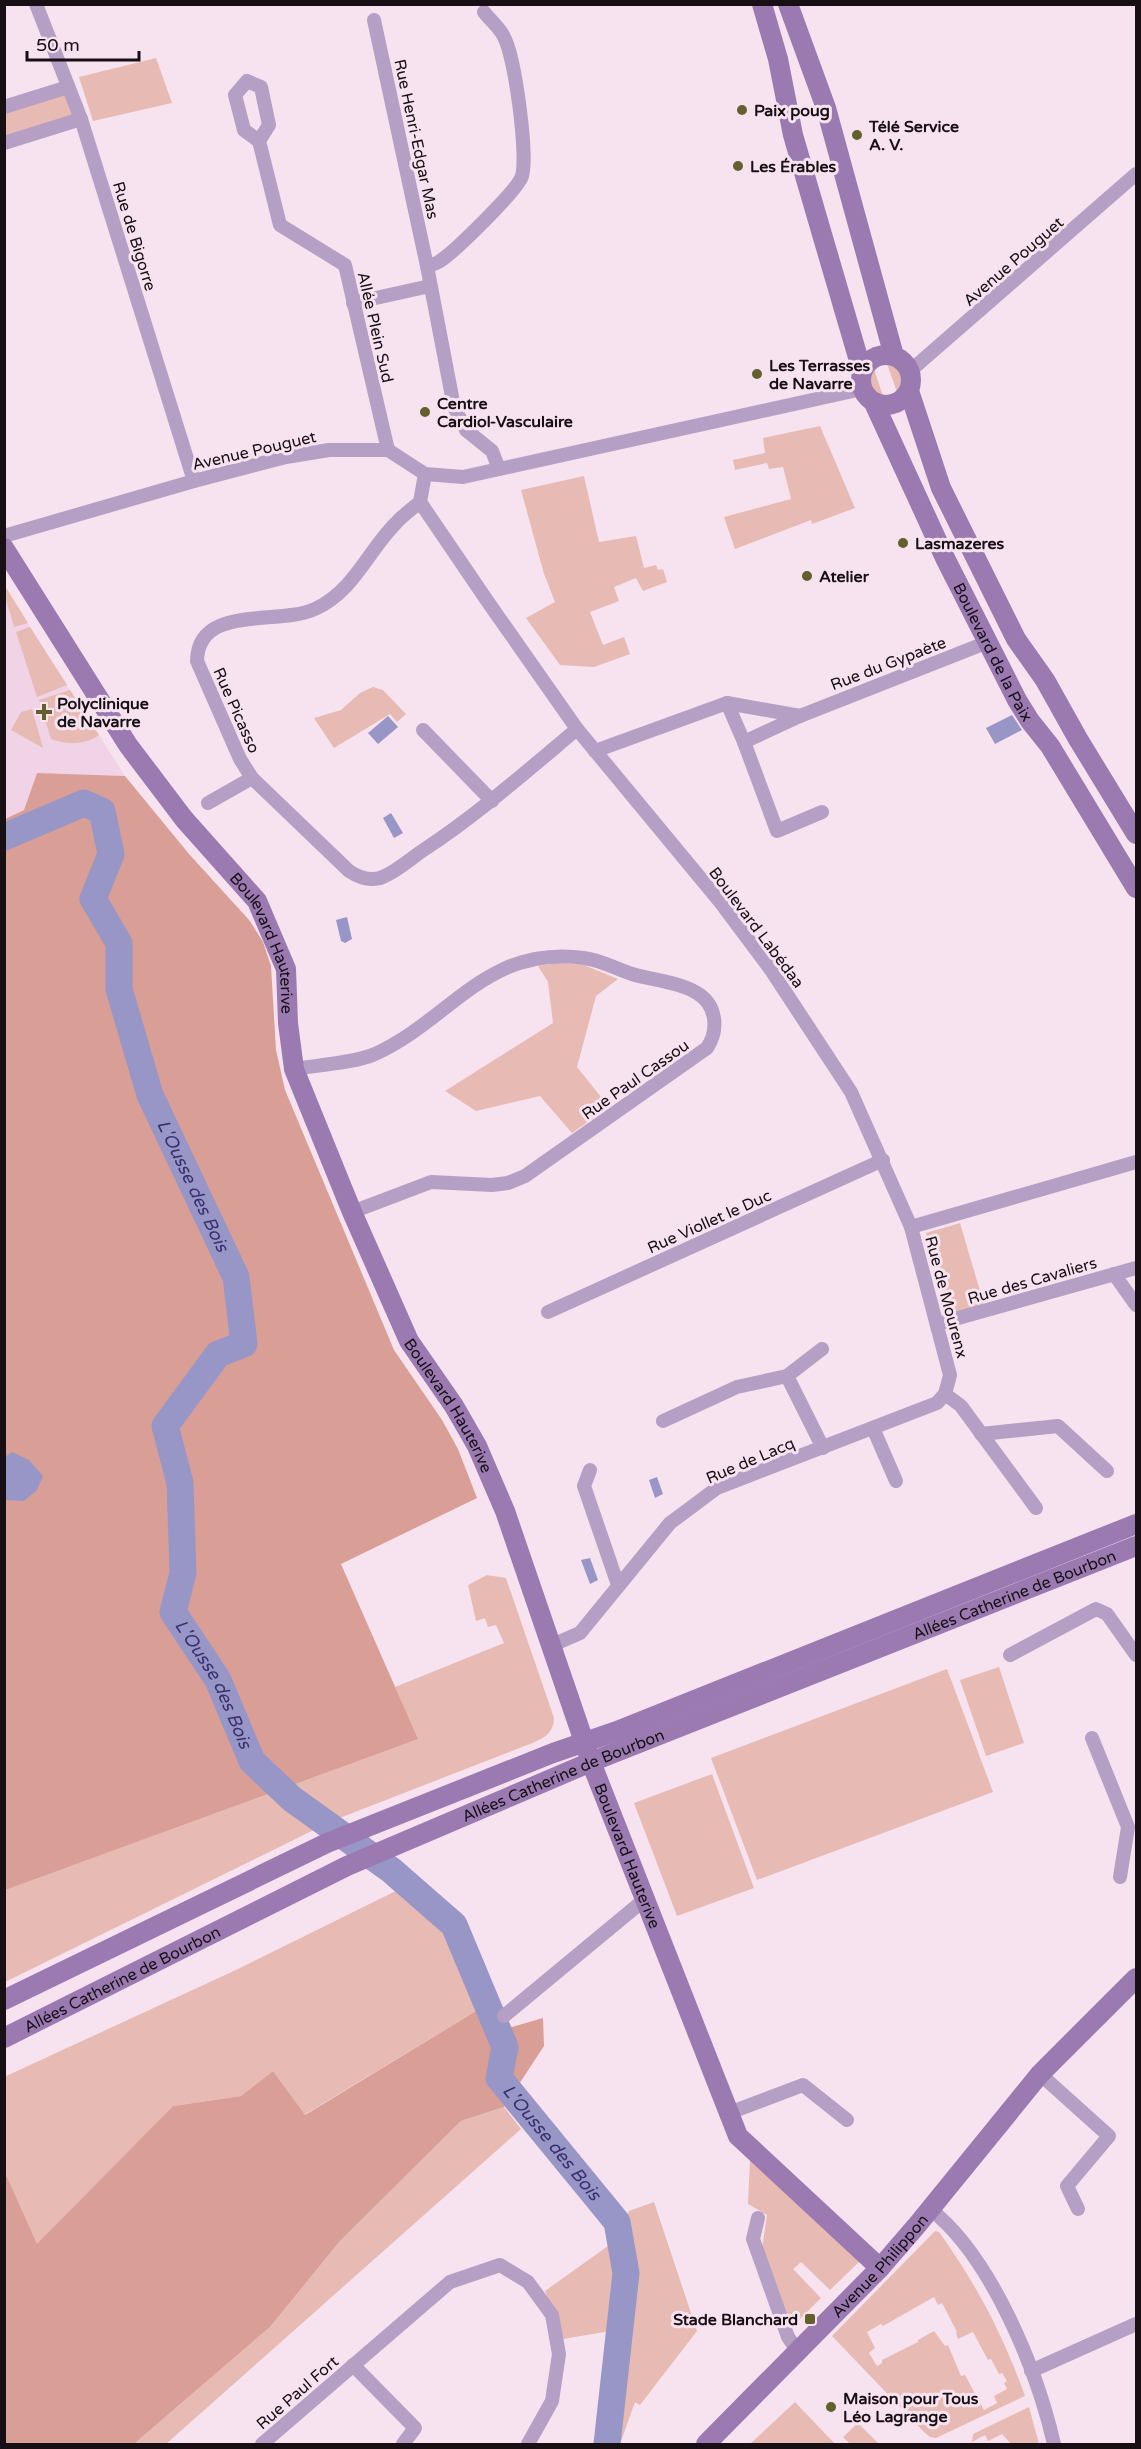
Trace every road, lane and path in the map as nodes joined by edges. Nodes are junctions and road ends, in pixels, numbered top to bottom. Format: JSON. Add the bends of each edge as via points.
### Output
{"nodes":[{"id":1,"x":36,"y":4,"type":"edge"},
{"id":2,"x":762,"y":4,"type":"edge"},
{"id":3,"x":788,"y":4,"type":"edge"},
{"id":4,"x":484,"y":12,"type":"dead end"},
{"id":5,"x":374,"y":20,"type":"dead end"},
{"id":6,"x":68,"y":87,"type":"junction"},
{"id":7,"x":4,"y":107,"type":"edge"},
{"id":8,"x":81,"y":119,"type":"junction"},
{"id":9,"x":258,"y":141,"type":"dead end"},
{"id":10,"x":4,"y":143,"type":"edge"},
{"id":11,"x":1137,"y":174,"type":"edge"},
{"id":12,"x":427,"y":266,"type":"junction"},
{"id":13,"x":430,"y":286,"type":"junction"},
{"id":14,"x":353,"y":303,"type":"junction"},
{"id":15,"x":894,"y":356,"type":"junction"},
{"id":16,"x":909,"y":381,"type":"junction"},
{"id":17,"x":866,"y":387,"type":"junction"},
{"id":18,"x":388,"y":450,"type":"junction"},
{"id":19,"x":499,"y":469,"type":"junction"},
{"id":20,"x":425,"y":474,"type":"junction"},
{"id":21,"x":194,"y":481,"type":"junction"},
{"id":22,"x":420,"y":502,"type":"junction"},
{"id":23,"x":4,"y":537,"type":"edge"},
{"id":24,"x":4,"y":548,"type":"edge"},
{"id":25,"x":988,"y":642,"type":"junction"},
{"id":26,"x":727,"y":703,"type":"junction"},
{"id":27,"x":800,"y":716,"type":"junction"},
{"id":28,"x":577,"y":729,"type":"junction"},
{"id":29,"x":423,"y":730,"type":"dead end"},
{"id":30,"x":744,"y":742,"type":"junction"},
{"id":31,"x":595,"y":751,"type":"junction"},
{"id":32,"x":252,"y":778,"type":"junction"},
{"id":33,"x":492,"y":801,"type":"junction"},
{"id":34,"x":208,"y":803,"type":"dead end"},
{"id":35,"x":822,"y":812,"type":"dead end"},
{"id":36,"x":1137,"y":834,"type":"edge"},
{"id":37,"x":1137,"y":888,"type":"edge"},
{"id":38,"x":294,"y":1069,"type":"junction"},
{"id":39,"x":883,"y":1160,"type":"junction"},
{"id":40,"x":1137,"y":1162,"type":"edge"},
{"id":41,"x":352,"y":1212,"type":"junction"},
{"id":42,"x":911,"y":1227,"type":"junction"},
{"id":43,"x":1137,"y":1268,"type":"edge"},
{"id":44,"x":1114,"y":1274,"type":"junction"},
{"id":45,"x":1137,"y":1305,"type":"edge"},
{"id":46,"x":548,"y":1312,"type":"dead end"},
{"id":47,"x":937,"y":1324,"type":"junction"},
{"id":48,"x":822,"y":1349,"type":"dead end"},
{"id":49,"x":787,"y":1376,"type":"junction"},
{"id":50,"x":945,"y":1394,"type":"junction"},
{"id":51,"x":663,"y":1421,"type":"dead end"},
{"id":52,"x":873,"y":1428,"type":"junction"},
{"id":53,"x":981,"y":1434,"type":"junction"},
{"id":54,"x":823,"y":1448,"type":"junction"},
{"id":55,"x":590,"y":1470,"type":"dead end"},
{"id":56,"x":1107,"y":1471,"type":"dead end"},
{"id":57,"x":896,"y":1481,"type":"dead end"},
{"id":58,"x":1036,"y":1508,"type":"dead end"},
{"id":59,"x":1137,"y":1524,"type":"edge"},
{"id":60,"x":1137,"y":1546,"type":"edge"},
{"id":61,"x":618,"y":1586,"type":"junction"},
{"id":62,"x":550,"y":1646,"type":"junction"},
{"id":63,"x":1010,"y":1655,"type":"dead end"},
{"id":64,"x":1137,"y":1655,"type":"edge"},
{"id":65,"x":1092,"y":1738,"type":"dead end"},
{"id":66,"x":585,"y":1743,"type":"junction"},
{"id":67,"x":591,"y":1762,"type":"junction"},
{"id":68,"x":1132,"y":1826,"type":"edge"},
{"id":69,"x":1120,"y":1877,"type":"dead end"},
{"id":70,"x":644,"y":1900,"type":"junction"},
{"id":71,"x":1137,"y":1978,"type":"edge"},
{"id":72,"x":4,"y":2000,"type":"edge"},
{"id":73,"x":504,"y":2016,"type":"dead end"},
{"id":74,"x":4,"y":2037,"type":"edge"},
{"id":75,"x":1040,"y":2074,"type":"junction"},
{"id":76,"x":729,"y":2113,"type":"junction"},
{"id":77,"x":847,"y":2120,"type":"dead end"},
{"id":78,"x":930,"y":2209,"type":"junction"},
{"id":79,"x":1078,"y":2209,"type":"dead end"},
{"id":80,"x":758,"y":2218,"type":"dead end"},
{"id":81,"x":880,"y":2268,"type":"junction"},
{"id":82,"x":1137,"y":2324,"type":"edge"},
{"id":83,"x":797,"y":2350,"type":"junction"},
{"id":84,"x":353,"y":2365,"type":"junction"},
{"id":85,"x":1031,"y":2371,"type":"junction"},
{"id":86,"x":262,"y":2445,"type":"edge"},
{"id":87,"x":403,"y":2445,"type":"edge"},
{"id":88,"x":528,"y":2445,"type":"edge"},
{"id":89,"x":706,"y":2445,"type":"edge"},
{"id":90,"x":1054,"y":2445,"type":"edge"}],
"edges":[{"from":1,"to":6,"type":"street","name":"Rue de Bigorre"},
{"from":2,"to":17,"type":"main road","name":"Boulevard de la Paix","via":[[793,135]]},
{"from":3,"to":15,"type":"main road","via":[[826,108]]},
{"from":4,"to":12,"type":"street","via":[[505,37],[523,135],[522,178],[450,254]]},
{"from":5,"to":12,"type":"street","name":"Rue Henri-Edgar Mas"},
{"from":6,"to":7,"type":"street"},
{"from":6,"to":8,"type":"street","name":"Rue de Bigorre"},
{"from":8,"to":10,"type":"street"},
{"from":8,"to":21,"type":"street","name":"Rue de Bigorre"},
{"from":9,"to":14,"type":"street","name":"Allée Plein Sud","via":[[280,225],[345,265]]},
{"from":11,"to":16,"type":"street","name":"Avenue Pouguet"},
{"from":12,"to":13,"type":"street","name":"Rue Henri-Edgar Mas"},
{"from":13,"to":14,"type":"street"},
{"from":13,"to":19,"type":"street","name":"Rue Henri-Edgar Mas","via":[[453,407],[466,430],[492,451]]},
{"from":14,"to":18,"type":"street","name":"Allée Plein Sud"},
{"from":15,"to":16,"type":"main road","via":[[903,362]]},
{"from":15,"to":17,"type":"main road","via":[[877,356],[868,362]]},
{"from":16,"to":17,"type":"main road","via":[[903,398],[894,404],[881,405]]},
{"from":16,"to":36,"type":"main road","name":"Boulevard de la Paix","via":[[941,488],[1016,639],[1045,680]]},
{"from":17,"to":19,"type":"street"},
{"from":17,"to":25,"type":"main road","name":"Boulevard de la Paix"},
{"from":18,"to":20,"type":"street"},
{"from":18,"to":21,"type":"street","name":"Avenue Pouguet","via":[[329,450]]},
{"from":19,"to":20,"type":"street","via":[[463,477]]},
{"from":20,"to":22,"type":"street"},
{"from":21,"to":23,"type":"street","name":"Avenue Pouguet"},
{"from":22,"to":28,"type":"street","name":"Boulevard Labédaa"},
{"from":22,"to":32,"type":"street","name":"Rue Picasso","via":[[395,523],[347,587],[325,603],[299,614],[222,624],[213,627],[201,640],[197,661]]},
{"from":24,"to":38,"type":"main road","name":"Boulevard Hauterive","via":[[128,745],[184,819],[257,901],[286,969]]},
{"from":25,"to":27,"type":"street","name":"Rue du Gypaète"},
{"from":25,"to":37,"type":"main road","name":"Boulevard de la Paix","via":[[1020,705],[1050,746]]},
{"from":26,"to":27,"type":"street"},
{"from":26,"to":30,"type":"street"},
{"from":26,"to":31,"type":"street"},
{"from":27,"to":30,"type":"street","name":"Rue du Gypaète"},
{"from":28,"to":31,"type":"street","name":"Boulevard Labédaa"},
{"from":28,"to":33,"type":"street","name":"Rue Picasso"},
{"from":29,"to":33,"type":"street"},
{"from":30,"to":35,"type":"street","via":[[777,831]]},
{"from":31,"to":39,"type":"street","name":"Boulevard Labédaa","via":[[771,970],[851,1092]]},
{"from":32,"to":33,"type":"street","name":"Rue Picasso","via":[[349,871],[373,879],[450,833]]},
{"from":32,"to":34,"type":"street","name":"Rue Picasso"},
{"from":38,"to":41,"type":"main road","name":"Boulevard Hauterive"},
{"from":38,"to":41,"type":"street","name":"Rue Paul Cassou","via":[[377,1053],[477,983],[536,958],[586,958],[683,987],[704,997],[713,1012],[714,1032],[707,1048],[525,1176],[492,1185],[431,1182]]},
{"from":39,"to":42,"type":"street","name":"Boulevard Labédaa"},
{"from":39,"to":46,"type":"street","name":"Rue Viollet le Duc"},
{"from":40,"to":42,"type":"street"},
{"from":41,"to":62,"type":"main road","name":"Boulevard Hauterive","via":[[409,1341],[477,1446],[505,1511]]},
{"from":42,"to":47,"type":"street","name":"Rue de Mourenx"},
{"from":43,"to":44,"type":"street","name":"Rue des Cavaliers"},
{"from":44,"to":45,"type":"street"},
{"from":44,"to":47,"type":"street","name":"Rue des Cavaliers"},
{"from":47,"to":50,"type":"street","name":"Rue de Mourenx","via":[[950,1375]]},
{"from":48,"to":49,"type":"street"},
{"from":49,"to":51,"type":"street","via":[[736,1388]]},
{"from":49,"to":54,"type":"street","name":"Rue de Lacq"},
{"from":50,"to":52,"type":"street","name":"Rue de Lacq","via":[[937,1403]]},
{"from":50,"to":53,"type":"street","via":[[961,1406]]},
{"from":52,"to":54,"type":"street","name":"Rue de Lacq"},
{"from":52,"to":57,"type":"street"},
{"from":53,"to":56,"type":"street","via":[[1058,1426]]},
{"from":53,"to":58,"type":"street"},
{"from":54,"to":61,"type":"street","name":"Rue de Lacq","via":[[717,1488],[670,1523]]},
{"from":55,"to":61,"type":"street","via":[[584,1486]]},
{"from":59,"to":66,"type":"main road","name":"Allées Catherine de Bourbon"},
{"from":60,"to":67,"type":"main road","name":"Allées Catherine de Bourbon"},
{"from":61,"to":62,"type":"street","name":"Rue de Lacq","via":[[580,1633]]},
{"from":62,"to":66,"type":"main road","name":"Boulevard Hauterive"},
{"from":63,"to":64,"type":"street","via":[[1096,1609],[1107,1614]]},
{"from":65,"to":68,"type":"street"},
{"from":66,"to":67,"type":"main road","name":"Boulevard Hauterive"},
{"from":66,"to":72,"type":"main road","name":"Allées Catherine de Bourbon","via":[[327,1843]]},
{"from":67,"to":70,"type":"main road","name":"Boulevard Hauterive"},
{"from":67,"to":74,"type":"main road","name":"Allées Catherine de Bourbon","via":[[347,1866]]},
{"from":68,"to":69,"type":"street"},
{"from":70,"to":73,"type":"street"},
{"from":70,"to":76,"type":"main road","name":"Boulevard Hauterive"},
{"from":71,"to":75,"type":"main road","name":"Avenue Philippon"},
{"from":75,"to":78,"type":"main road","name":"Avenue Philippon"},
{"from":75,"to":79,"type":"street","via":[[1109,2136],[1067,2186]]},
{"from":76,"to":77,"type":"street","via":[[803,2085]]},
{"from":76,"to":81,"type":"main road","name":"Boulevard Hauterive","via":[[738,2136]]},
{"from":78,"to":81,"type":"main road","name":"Avenue Philippon"},
{"from":78,"to":85,"type":"street","via":[[951,2226],[979,2263]]},
{"from":80,"to":83,"type":"street","via":[[753,2239],[788,2337]]},
{"from":81,"to":83,"type":"main road","name":"Avenue Philippon"},
{"from":82,"to":85,"type":"street"},
{"from":83,"to":89,"type":"main road","name":"Avenue Philippon"},
{"from":84,"to":86,"type":"street","name":"Rue Paul Fort"},
{"from":84,"to":87,"type":"street","via":[[415,2428]]},
{"from":84,"to":88,"type":"street","name":"Rue Paul Fort","via":[[450,2282],[500,2265],[528,2283],[552,2314],[559,2354],[552,2401]]},
{"from":85,"to":90,"type":"street"}]}
